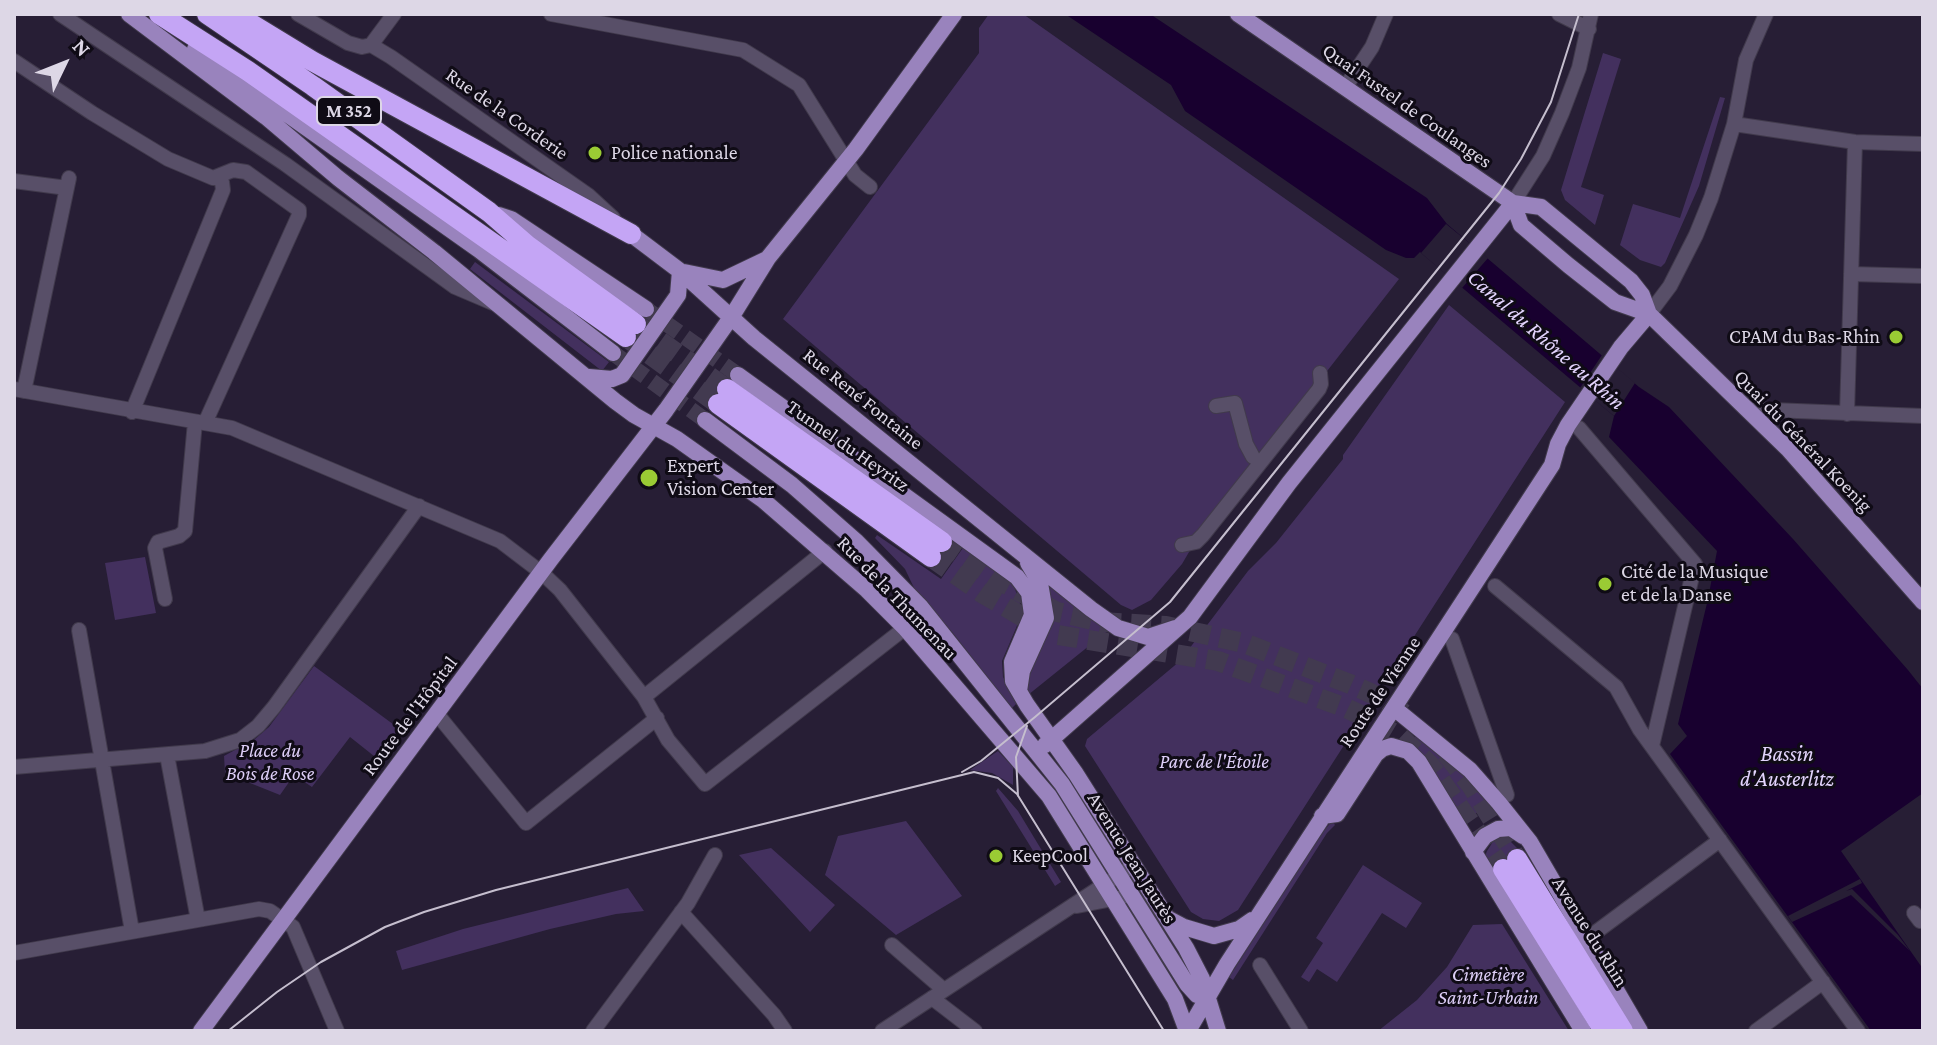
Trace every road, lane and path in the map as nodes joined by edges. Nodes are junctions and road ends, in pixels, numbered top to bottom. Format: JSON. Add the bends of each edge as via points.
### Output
{"nodes":[{"id":1,"x":60,"y":14,"type":"edge"},
{"id":2,"x":129,"y":14,"type":"edge"},
{"id":3,"x":135,"y":14,"type":"edge"},
{"id":4,"x":159,"y":14,"type":"edge"},
{"id":5,"x":207,"y":14,"type":"edge"},
{"id":6,"x":235,"y":14,"type":"edge"},
{"id":7,"x":394,"y":14,"type":"edge"},
{"id":8,"x":551,"y":14,"type":"edge"},
{"id":9,"x":954,"y":14,"type":"edge"},
{"id":10,"x":1238,"y":14,"type":"edge"},
{"id":11,"x":1386,"y":14,"type":"edge"},
{"id":12,"x":1559,"y":14,"type":"edge"},
{"id":13,"x":1766,"y":14,"type":"edge"},
{"id":14,"x":302,"y":15,"type":"edge"},
{"id":15,"x":1590,"y":21,"type":"edge"},
{"id":16,"x":371,"y":45,"type":"junction"},
{"id":17,"x":14,"y":61,"type":"edge"},
{"id":18,"x":1346,"y":86,"type":"junction"},
{"id":19,"x":1734,"y":124,"type":"junction"},
{"id":20,"x":1855,"y":142,"type":"junction"},
{"id":21,"x":1923,"y":144,"type":"edge"},
{"id":22,"x":848,"y":159,"type":"junction"},
{"id":23,"x":217,"y":177,"type":"junction"},
{"id":24,"x":14,"y":181,"type":"edge"},
{"id":25,"x":870,"y":187,"type":"dead end"},
{"id":26,"x":1513,"y":203,"type":"junction"},
{"id":27,"x":631,"y":234,"type":"junction"},
{"id":28,"x":768,"y":258,"type":"junction"},
{"id":29,"x":680,"y":271,"type":"junction"},
{"id":30,"x":1851,"y":274,"type":"junction"},
{"id":31,"x":1923,"y":276,"type":"edge"},
{"id":32,"x":496,"y":304,"type":"junction"},
{"id":33,"x":1649,"y":314,"type":"junction"},
{"id":34,"x":732,"y":316,"type":"junction"},
{"id":35,"x":630,"y":331,"type":"junction"},
{"id":36,"x":1320,"y":373,"type":"dead end"},
{"id":37,"x":589,"y":377,"type":"junction"},
{"id":38,"x":19,"y":390,"type":"edge"},
{"id":39,"x":722,"y":397,"type":"junction"},
{"id":40,"x":1747,"y":409,"type":"junction"},
{"id":41,"x":1217,"y":410,"type":"dead end"},
{"id":42,"x":132,"y":412,"type":"junction"},
{"id":43,"x":1847,"y":414,"type":"junction"},
{"id":44,"x":1923,"y":416,"type":"edge"},
{"id":45,"x":200,"y":422,"type":"junction"},
{"id":46,"x":653,"y":426,"type":"junction"},
{"id":47,"x":1579,"y":428,"type":"dead end"},
{"id":48,"x":1253,"y":457,"type":"dead end"},
{"id":49,"x":419,"y":506,"type":"junction"},
{"id":50,"x":1189,"y":544,"type":"dead end"},
{"id":51,"x":936,"y":550,"type":"tunnel mouth"},
{"id":52,"x":825,"y":551,"type":"junction"},
{"id":53,"x":1023,"y":557,"type":"junction"},
{"id":54,"x":542,"y":573,"type":"junction"},
{"id":55,"x":1495,"y":586,"type":"dead end"},
{"id":56,"x":165,"y":599,"type":"dead end"},
{"id":57,"x":1923,"y":602,"type":"edge"},
{"id":58,"x":1186,"y":621,"type":"junction"},
{"id":59,"x":905,"y":628,"type":"junction"},
{"id":60,"x":79,"y":630,"type":"dead end"},
{"id":61,"x":1452,"y":639,"type":"dead end"},
{"id":62,"x":1019,"y":692,"type":"junction"},
{"id":63,"x":644,"y":697,"type":"junction"},
{"id":64,"x":1394,"y":708,"type":"junction"},
{"id":65,"x":437,"y":714,"type":"junction"},
{"id":66,"x":657,"y":718,"type":"junction"},
{"id":67,"x":1051,"y":739,"type":"junction"},
{"id":68,"x":1652,"y":746,"type":"junction"},
{"id":69,"x":1037,"y":752,"type":"junction"},
{"id":70,"x":167,"y":755,"type":"junction"},
{"id":71,"x":101,"y":760,"type":"junction"},
{"id":72,"x":14,"y":767,"type":"edge"},
{"id":73,"x":1031,"y":772,"type":"junction"},
{"id":74,"x":1507,"y":795,"type":"dead end"},
{"id":75,"x":1049,"y":796,"type":"joint"},
{"id":76,"x":1322,"y":816,"type":"junction"},
{"id":77,"x":1720,"y":840,"type":"junction"},
{"id":78,"x":1473,"y":852,"type":"junction"},
{"id":79,"x":715,"y":855,"type":"dead end"},
{"id":80,"x":1517,"y":857,"type":"junction"},
{"id":81,"x":1126,"y":870,"type":"junction"},
{"id":82,"x":1109,"y":892,"type":"junction"},
{"id":83,"x":1132,"y":895,"type":"junction"},
{"id":84,"x":681,"y":912,"type":"junction"},
{"id":85,"x":1259,"y":914,"type":"junction"},
{"id":86,"x":1165,"y":916,"type":"junction"},
{"id":87,"x":198,"y":920,"type":"junction"},
{"id":88,"x":284,"y":920,"type":"junction"},
{"id":89,"x":132,"y":931,"type":"junction"},
{"id":90,"x":1588,"y":938,"type":"junction"},
{"id":91,"x":892,"y":945,"type":"dead end"},
{"id":92,"x":14,"y":953,"type":"edge"},
{"id":93,"x":1260,"y":965,"type":"dead end"},
{"id":94,"x":1823,"y":982,"type":"junction"},
{"id":95,"x":938,"y":994,"type":"junction"},
{"id":96,"x":1208,"y":999,"type":"junction"},
{"id":97,"x":201,"y":1031,"type":"edge"},
{"id":98,"x":337,"y":1031,"type":"edge"},
{"id":99,"x":593,"y":1031,"type":"edge"},
{"id":100,"x":785,"y":1031,"type":"edge"},
{"id":101,"x":882,"y":1031,"type":"edge"},
{"id":102,"x":975,"y":1031,"type":"edge"},
{"id":103,"x":1187,"y":1031,"type":"edge"},
{"id":104,"x":1218,"y":1031,"type":"edge"},
{"id":105,"x":1301,"y":1031,"type":"edge"},
{"id":106,"x":1583,"y":1031,"type":"edge"},
{"id":107,"x":1604,"y":1031,"type":"edge"},
{"id":108,"x":1623,"y":1031,"type":"edge"},
{"id":109,"x":1640,"y":1031,"type":"edge"},
{"id":110,"x":1756,"y":1031,"type":"edge"},
{"id":111,"x":1858,"y":1031,"type":"edge"}],
"edges":[{"from":1,"to":32,"type":"street","via":[[285,164],[455,287]]},
{"from":2,"to":32,"type":"main road","name":"Rue de la Thumenau","via":[[266,117]]},
{"from":3,"to":35,"type":"main road","via":[[205,55],[479,250]]},
{"from":4,"to":35,"type":"highway","number":"M 352"},
{"from":5,"to":35,"type":"highway","number":"M 352","via":[[489,212]]},
{"from":6,"to":27,"type":"highway"},
{"from":7,"to":16,"type":"street"},
{"from":8,"to":22,"type":"street","via":[[743,50],[799,85]]},
{"from":9,"to":22,"type":"main road"},
{"from":10,"to":18,"type":"main road","name":"Quai Fustel de Coulanges"},
{"from":11,"to":18,"type":"street"},
{"from":12,"to":15,"type":"street"},
{"from":13,"to":19,"type":"street","via":[[1746,60]]},
{"from":14,"to":16,"type":"street","name":"Rue de la Corderie","via":[[348,43]]},
{"from":15,"to":26,"type":"street","via":[[1579,68],[1550,141]]},
{"from":16,"to":27,"type":"street","name":"Rue de la Corderie","via":[[588,195]]},
{"from":17,"to":23,"type":"street","via":[[168,159]]},
{"from":18,"to":26,"type":"main road","name":"Quai Fustel de Coulanges"},
{"from":19,"to":20,"type":"street"},
{"from":19,"to":33,"type":"street","via":[[1696,235]]},
{"from":20,"to":21,"type":"street"},
{"from":20,"to":30,"type":"street"},
{"from":22,"to":25,"type":"street","via":[[855,175]]},
{"from":22,"to":28,"type":"main road"},
{"from":23,"to":42,"type":"street","via":[[223,190]]},
{"from":23,"to":45,"type":"street","via":[[233,170],[246,172],[299,215]]},
{"from":24,"to":38,"type":"street","via":[[68,183]]},
{"from":26,"to":33,"type":"main road","name":"Quai du Général Koenig","via":[[1521,225],[1568,265],[1615,302]]},
{"from":26,"to":33,"type":"main road","name":"Quai du Général Koenig","via":[[1541,207],[1631,281]]},
{"from":26,"to":58,"type":"main road"},
{"from":27,"to":29,"type":"main road","name":"Rue de la Corderie"},
{"from":28,"to":29,"type":"main road","via":[[723,280]]},
{"from":28,"to":34,"type":"main road"},
{"from":29,"to":34,"type":"main road","name":"Rue René Fontaine"},
{"from":29,"to":37,"type":"main road","via":[[678,295],[622,375]]},
{"from":30,"to":31,"type":"street"},
{"from":30,"to":43,"type":"street"},
{"from":32,"to":37,"type":"main road","name":"Rue de la Thumenau"},
{"from":33,"to":40,"type":"main road","name":"Quai du Général Koenig"},
{"from":33,"to":64,"type":"main road","name":"Route de Vienne","via":[[1582,405],[1558,444],[1552,465]]},
{"from":34,"to":46,"type":"main road","name":"Route de l'Hôpital"},
{"from":34,"to":53,"type":"main road","name":"Rue René Fontaine"},
{"from":36,"to":50,"type":"street","via":[[1319,389]]},
{"from":37,"to":46,"type":"main road","name":"Rue de la Thumenau"},
{"from":38,"to":42,"type":"street"},
{"from":39,"to":51,"type":"highway","name":"Tunnel du Heyritz"},
{"from":39,"to":62,"type":"main road","via":[[979,549],[1017,577],[1029,593],[1032,615],[1011,671]]},
{"from":39,"to":69,"type":"main road","name":"Avenue Jean Jaurès","via":[[792,485],[857,542],[945,635]]},
{"from":40,"to":43,"type":"street"},
{"from":40,"to":57,"type":"main road","name":"Quai du Général Koenig"},
{"from":41,"to":48,"type":"street","via":[[1235,403]]},
{"from":42,"to":45,"type":"street"},
{"from":43,"to":44,"type":"street"},
{"from":45,"to":49,"type":"street","via":[[247,434]]},
{"from":45,"to":56,"type":"street","via":[[185,531],[155,548]]},
{"from":46,"to":52,"type":"main road","name":"Rue de la Thumenau","via":[[763,500]]},
{"from":46,"to":54,"type":"main road","name":"Route de l'Hôpital"},
{"from":47,"to":68,"type":"street","via":[[1695,564]]},
{"from":49,"to":54,"type":"street","via":[[500,541]]},
{"from":49,"to":70,"type":"street","via":[[258,726],[219,748]]},
{"from":52,"to":59,"type":"main road","name":"Rue de la Thumenau"},
{"from":52,"to":63,"type":"street"},
{"from":53,"to":58,"type":"main road","name":"Rue René Fontaine","via":[[1123,630],[1148,637]]},
{"from":53,"to":62,"type":"main road","via":[[1040,583],[1046,618],[1022,671]]},
{"from":54,"to":63,"type":"street"},
{"from":54,"to":65,"type":"main road","name":"Route de l'Hôpital"},
{"from":55,"to":68,"type":"street","via":[[1616,687]]},
{"from":58,"to":67,"type":"main road"},
{"from":59,"to":66,"type":"street","via":[[705,784],[668,740]]},
{"from":59,"to":73,"type":"main road","name":"Rue de la Thumenau"},
{"from":60,"to":71,"type":"street"},
{"from":61,"to":74,"type":"street"},
{"from":62,"to":67,"type":"main road","name":"Avenue Jean Jaurès"},
{"from":63,"to":66,"type":"street"},
{"from":64,"to":76,"type":"main road","name":"Route de Vienne"},
{"from":64,"to":80,"type":"main road","via":[[1470,770],[1499,803]]},
{"from":65,"to":66,"type":"street","via":[[526,823]]},
{"from":65,"to":88,"type":"main road","name":"Route de l'Hôpital"},
{"from":67,"to":69,"type":"main road"},
{"from":67,"to":81,"type":"main road","name":"Avenue Jean Jaurès"},
{"from":68,"to":77,"type":"street"},
{"from":69,"to":73,"type":"main road"},
{"from":69,"to":81,"type":"main road","name":"Avenue Jean Jaurès"},
{"from":70,"to":71,"type":"street"},
{"from":70,"to":87,"type":"street"},
{"from":71,"to":72,"type":"street"},
{"from":71,"to":89,"type":"street"},
{"from":73,"to":75,"type":"main road","name":"Rue de la Thumenau"},
{"from":75,"to":82,"type":"main road","name":"Avenue Jean Jaurès"},
{"from":76,"to":78,"type":"main road","via":[[1337,814],[1376,754],[1397,747],[1419,762]]},
{"from":76,"to":85,"type":"main road","name":"Route de Vienne"},
{"from":77,"to":90,"type":"street"},
{"from":77,"to":94,"type":"street"},
{"from":78,"to":80,"type":"main road","via":[[1485,836],[1511,828]]},
{"from":78,"to":106,"type":"main road"},
{"from":79,"to":84,"type":"street"},
{"from":80,"to":90,"type":"main road"},
{"from":80,"to":107,"type":"highway","name":"Avenue du Rhin"},
{"from":80,"to":108,"type":"highway","name":"Avenue du Rhin"},
{"from":81,"to":82,"type":"street"},
{"from":81,"to":83,"type":"main road","name":"Avenue Jean Jaurès"},
{"from":81,"to":86,"type":"main road","name":"Avenue Jean Jaurès"},
{"from":82,"to":83,"type":"street"},
{"from":82,"to":95,"type":"street","via":[[1062,912]]},
{"from":82,"to":103,"type":"main road","name":"Avenue Jean Jaurès","via":[[1175,999]]},
{"from":83,"to":96,"type":"main road","name":"Avenue Jean Jaurès","via":[[1187,984]]},
{"from":84,"to":99,"type":"street"},
{"from":84,"to":100,"type":"street"},
{"from":85,"to":86,"type":"main road","via":[[1239,929],[1214,936]]},
{"from":85,"to":96,"type":"main road","name":"Route de Vienne"},
{"from":86,"to":96,"type":"main road","name":"Avenue Jean Jaurès"},
{"from":87,"to":88,"type":"street","via":[[259,909]]},
{"from":87,"to":89,"type":"street"},
{"from":88,"to":97,"type":"main road","name":"Route de l'Hôpital"},
{"from":88,"to":98,"type":"street","via":[[293,927]]},
{"from":89,"to":92,"type":"street"},
{"from":90,"to":109,"type":"main road"},
{"from":91,"to":95,"type":"street"},
{"from":93,"to":105,"type":"street"},
{"from":94,"to":110,"type":"street"},
{"from":94,"to":111,"type":"street"},
{"from":95,"to":101,"type":"street"},
{"from":95,"to":102,"type":"street"},
{"from":96,"to":103,"type":"main road","name":"Route de Vienne"},
{"from":96,"to":104,"type":"main road","name":"Avenue Jean Jaurès"}]}
